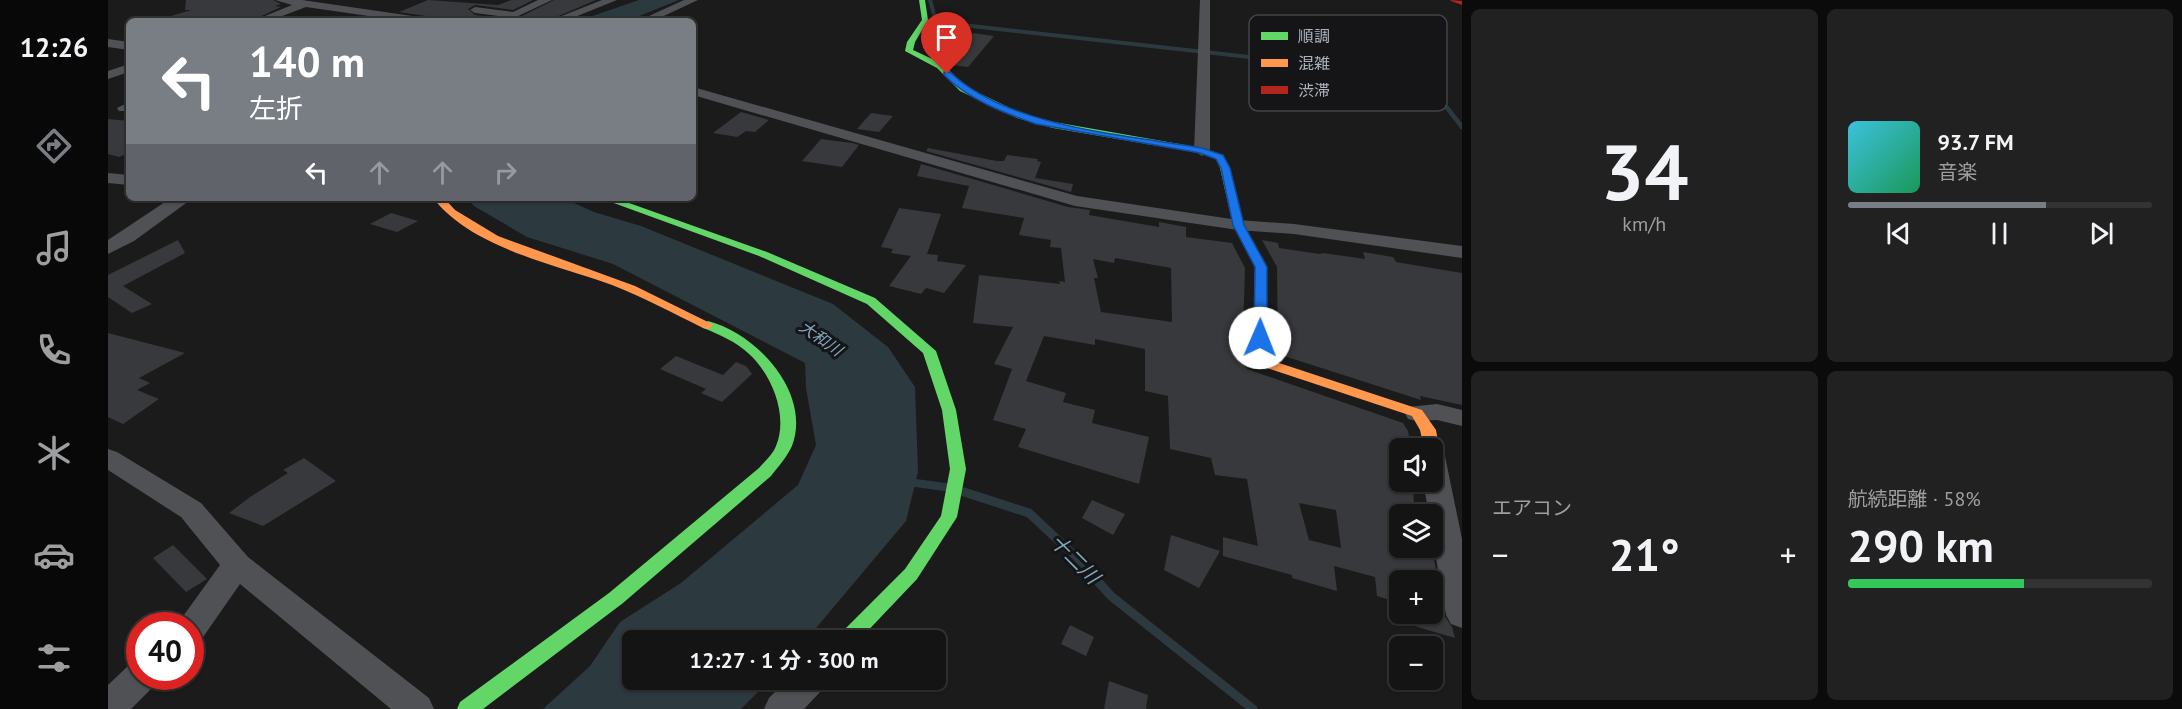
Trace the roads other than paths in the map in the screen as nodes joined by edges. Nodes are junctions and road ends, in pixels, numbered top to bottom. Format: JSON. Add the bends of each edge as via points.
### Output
{"nodes":[{"id":1,"x":280,"y":0,"type":"edge"},
{"id":2,"x":486,"y":0,"type":"edge"},
{"id":3,"x":547,"y":0,"type":"edge"},
{"id":4,"x":612,"y":0,"type":"edge"},
{"id":5,"x":693,"y":0,"type":"edge"},
{"id":6,"x":922,"y":0,"type":"edge"},
{"id":7,"x":1205,"y":0,"type":"edge"},
{"id":8,"x":1453,"y":0,"type":"edge"},
{"id":9,"x":570,"y":1,"type":"edge"},
{"id":10,"x":1462,"y":3,"type":"edge"},
{"id":11,"x":305,"y":4,"type":"junction"},
{"id":12,"x":599,"y":5,"type":"junction"},
{"id":13,"x":267,"y":18,"type":"edge"},
{"id":14,"x":405,"y":18,"type":"edge"},
{"id":15,"x":563,"y":18,"type":"edge"},
{"id":16,"x":652,"y":18,"type":"edge"},
{"id":17,"x":108,"y":43,"type":"edge"},
{"id":18,"x":126,"y":46,"type":"edge"},
{"id":19,"x":126,"y":69,"type":"edge"},
{"id":20,"x":108,"y":75,"type":"edge"},
{"id":21,"x":696,"y":91,"type":"edge"},
{"id":22,"x":1202,"y":151,"type":"junction"},
{"id":23,"x":108,"y":178,"type":"edge"},
{"id":24,"x":126,"y":180,"type":"edge"},
{"id":25,"x":177,"y":201,"type":"edge"},
{"id":26,"x":440,"y":201,"type":"edge"},
{"id":27,"x":612,"y":201,"type":"edge"},
{"id":28,"x":1239,"y":225,"type":"junction"},
{"id":29,"x":108,"y":248,"type":"edge"},
{"id":30,"x":1462,"y":252,"type":"edge"},
{"id":31,"x":1418,"y":413,"type":"junction"},
{"id":32,"x":1462,"y":418,"type":"edge"},
{"id":33,"x":1429,"y":438,"type":"edge"},
{"id":34,"x":108,"y":458,"type":"edge"},
{"id":35,"x":1439,"y":492,"type":"edge"},
{"id":36,"x":237,"y":565,"type":"junction"},
{"id":37,"x":203,"y":612,"type":"edge"},
{"id":38,"x":1462,"y":615,"type":"edge"},
{"id":39,"x":857,"y":630,"type":"edge"},
{"id":40,"x":127,"y":690,"type":"edge"},
{"id":41,"x":800,"y":690,"type":"edge"},
{"id":42,"x":108,"y":708,"type":"edge"},
{"id":43,"x":417,"y":709,"type":"edge"},
{"id":44,"x":467,"y":709,"type":"edge"},
{"id":45,"x":781,"y":709,"type":"edge"}],
"edges":[{"from":1,"to":11,"type":"street"},
{"from":2,"to":3,"type":"street","via":[[471,13],[514,15]]},
{"from":4,"to":12,"type":"street"},
{"from":5,"to":16,"type":"street"},
{"from":6,"to":22,"type":"street","via":[[926,19],[909,51],[940,66],[963,89],[1040,122]]},
{"from":7,"to":22,"type":"street"},
{"from":8,"to":10,"type":"street"},
{"from":9,"to":12,"type":"street"},
{"from":11,"to":13,"type":"street"},
{"from":11,"to":14,"type":"street"},
{"from":12,"to":15,"type":"street"},
{"from":17,"to":18,"type":"street"},
{"from":19,"to":20,"type":"street"},
{"from":21,"to":28,"type":"street","via":[[1075,201]]},
{"from":22,"to":28,"type":"street","via":[[1220,157],[1226,168]]},
{"from":23,"to":24,"type":"street"},
{"from":25,"to":29,"type":"street"},
{"from":26,"to":44,"type":"street","via":[[445,209],[478,230],[621,285],[753,350],[784,398],[790,424],[784,447],[765,472],[616,598]]},
{"from":27,"to":39,"type":"street","via":[[763,254],[871,301],[929,351],[949,410],[958,469],[949,516],[910,574]]},
{"from":28,"to":30,"type":"street"},
{"from":28,"to":31,"type":"street","via":[[1261,267],[1260,361]]},
{"from":31,"to":32,"type":"street","via":[[1437,412]]},
{"from":31,"to":33,"type":"street"},
{"from":34,"to":36,"type":"street","via":[[191,510]]},
{"from":35,"to":38,"type":"street"},
{"from":36,"to":37,"type":"street"},
{"from":36,"to":43,"type":"street"},
{"from":40,"to":42,"type":"street"},
{"from":41,"to":45,"type":"street"}]}
